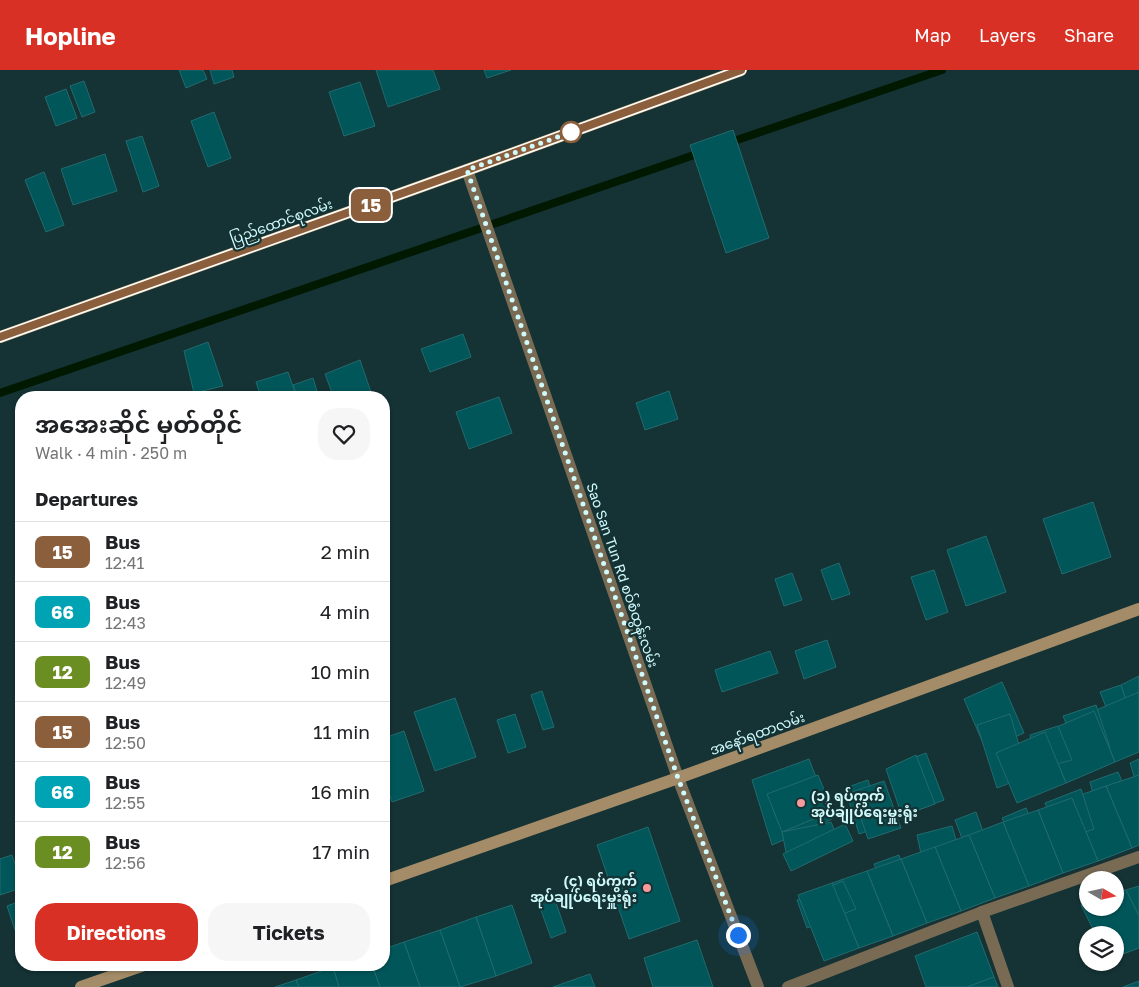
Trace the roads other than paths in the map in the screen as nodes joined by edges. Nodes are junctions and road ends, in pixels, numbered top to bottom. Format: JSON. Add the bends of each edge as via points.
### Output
{"nodes":[{"id":1,"x":741,"y":70,"type":"edge"},
{"id":2,"x":467,"y":170,"type":"junction"},
{"id":3,"x":0,"y":337,"type":"edge"},
{"id":4,"x":1139,"y":609,"type":"edge"},
{"id":5,"x":678,"y":778,"type":"junction"},
{"id":6,"x":1139,"y":857,"type":"edge"},
{"id":7,"x":390,"y":879,"type":"edge"},
{"id":8,"x":982,"y":912,"type":"junction"},
{"id":9,"x":127,"y":971,"type":"edge"},
{"id":10,"x":81,"y":987,"type":"edge"},
{"id":11,"x":758,"y":987,"type":"edge"},
{"id":12,"x":788,"y":987,"type":"edge"},
{"id":13,"x":1008,"y":987,"type":"edge"}],
"edges":[{"from":1,"to":2,"type":"main road","name":"ပြည်ထောင်စုလမ်း"},
{"from":2,"to":3,"type":"main road","name":"ပြည်ထောင်စုလမ်း"},
{"from":2,"to":5,"type":"street","name":"Sao San Tun Rd စဝ်စံထွန်းလမ်း"},
{"from":4,"to":5,"type":"main road","name":"အနော်ရထာလမ်း"},
{"from":5,"to":7,"type":"main road","name":"အနော်ရထာလမ်း"},
{"from":5,"to":11,"type":"street","name":"Sao San Tun Rd စဝ်စံထွန်းလမ်း"},
{"from":6,"to":8,"type":"street"},
{"from":8,"to":12,"type":"street"},
{"from":8,"to":13,"type":"street"},
{"from":9,"to":10,"type":"main road"}]}
